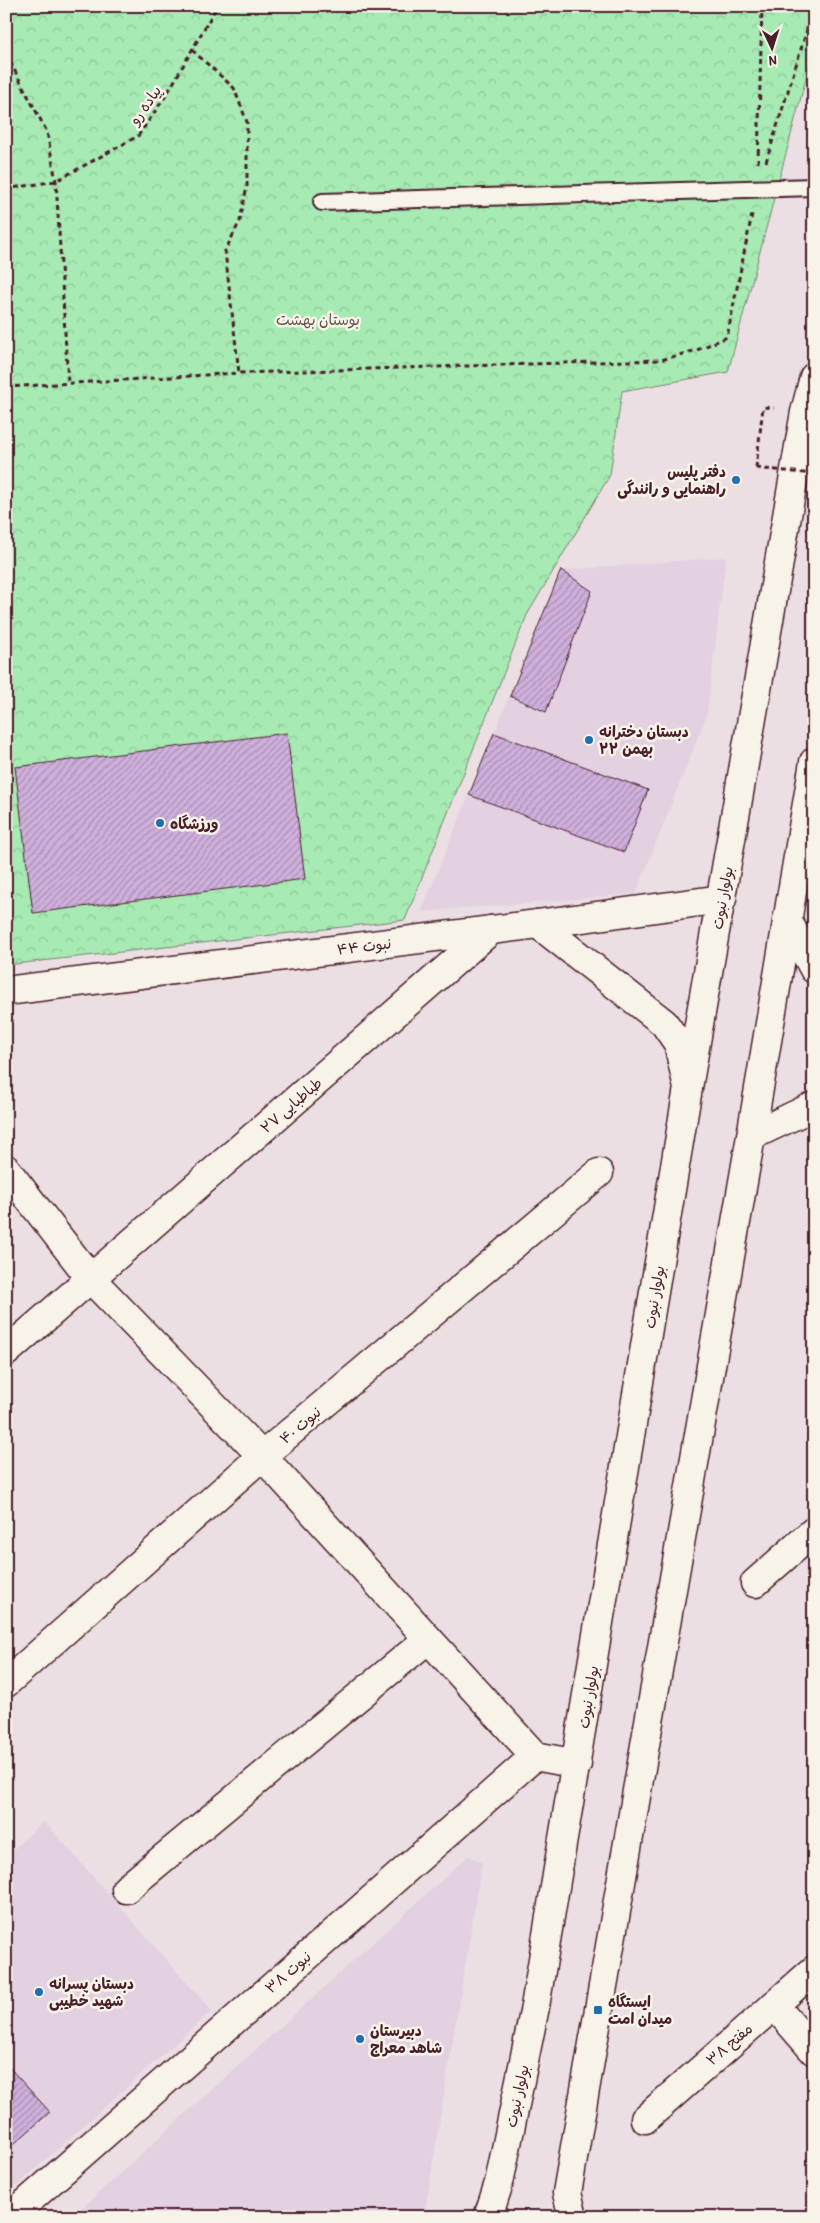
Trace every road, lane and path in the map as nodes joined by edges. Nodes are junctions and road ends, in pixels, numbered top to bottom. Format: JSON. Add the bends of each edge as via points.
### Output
{"nodes":[{"id":1,"x":217,"y":6,"type":"edge"},
{"id":2,"x":762,"y":6,"type":"edge"},
{"id":3,"x":814,"y":7,"type":"edge"},
{"id":4,"x":192,"y":50,"type":"junction"},
{"id":5,"x":6,"y":54,"type":"edge"},
{"id":6,"x":56,"y":181,"type":"junction"},
{"id":7,"x":814,"y":187,"type":"edge"},
{"id":8,"x":757,"y":188,"type":"junction"},
{"id":9,"x":6,"y":189,"type":"edge"},
{"id":10,"x":322,"y":202,"type":"dead end"},
{"id":11,"x":239,"y":373,"type":"junction"},
{"id":12,"x":814,"y":377,"type":"edge"},
{"id":13,"x":68,"y":383,"type":"junction"},
{"id":14,"x":6,"y":387,"type":"edge"},
{"id":15,"x":763,"y":407,"type":"dead end"},
{"id":16,"x":814,"y":474,"type":"edge"},
{"id":17,"x":814,"y":762,"type":"edge"},
{"id":18,"x":722,"y":899,"type":"junction"},
{"id":19,"x":787,"y":920,"type":"junction"},
{"id":20,"x":538,"y":924,"type":"junction"},
{"id":21,"x":490,"y":930,"type":"junction"},
{"id":22,"x":814,"y":969,"type":"edge"},
{"id":23,"x":6,"y":991,"type":"edge"},
{"id":24,"x":688,"y":1088,"type":"junction"},
{"id":25,"x":814,"y":1106,"type":"edge"},
{"id":26,"x":751,"y":1136,"type":"junction"},
{"id":27,"x":6,"y":1169,"type":"edge"},
{"id":28,"x":599,"y":1173,"type":"dead end"},
{"id":29,"x":91,"y":1279,"type":"junction"},
{"id":30,"x":6,"y":1352,"type":"edge"},
{"id":31,"x":262,"y":1456,"type":"junction"},
{"id":32,"x":814,"y":1531,"type":"edge"},
{"id":33,"x":754,"y":1583,"type":"dead end"},
{"id":34,"x":428,"y":1639,"type":"junction"},
{"id":35,"x":6,"y":1683,"type":"edge"},
{"id":36,"x":535,"y":1756,"type":"junction"},
{"id":37,"x":577,"y":1764,"type":"junction"},
{"id":38,"x":126,"y":1889,"type":"dead end"},
{"id":39,"x":814,"y":1970,"type":"edge"},
{"id":40,"x":774,"y":2005,"type":"junction"},
{"id":41,"x":814,"y":2051,"type":"edge"},
{"id":42,"x":645,"y":2119,"type":"dead end"},
{"id":43,"x":10,"y":2217,"type":"edge"},
{"id":44,"x":488,"y":2217,"type":"edge"},
{"id":45,"x":573,"y":2217,"type":"edge"}],
"edges":[{"from":1,"to":4,"type":"path","name":"پیاده رو"},
{"from":2,"to":8,"type":"path"},
{"from":3,"to":8,"type":"path"},
{"from":4,"to":6,"type":"path","name":"پیاده رو","via":[[138,136]]},
{"from":4,"to":11,"type":"path","via":[[234,88],[247,122],[247,186],[240,221],[225,251]]},
{"from":5,"to":6,"type":"path","via":[[47,132]]},
{"from":6,"to":9,"type":"path","name":"پیاده رو"},
{"from":6,"to":13,"type":"path"},
{"from":7,"to":8,"type":"lane"},
{"from":8,"to":10,"type":"lane"},
{"from":8,"to":11,"type":"path","via":[[727,337],[697,350],[661,360]]},
{"from":11,"to":13,"type":"path"},
{"from":12,"to":18,"type":"street","name":"بولوار نبوت"},
{"from":13,"to":14,"type":"path"},
{"from":15,"to":16,"type":"path","bridge":true,"via":[[756,468]]},
{"from":17,"to":19,"type":"street"},
{"from":18,"to":20,"type":"street","name":"نبوت ۴۴"},
{"from":18,"to":24,"type":"street","name":"بولوار نبوت"},
{"from":19,"to":22,"type":"street"},
{"from":19,"to":26,"type":"street"},
{"from":20,"to":21,"type":"street","name":"نبوت ۴۴"},
{"from":20,"to":24,"type":"street","via":[[664,1024],[678,1043]]},
{"from":21,"to":23,"type":"street","name":"نبوت ۴۴"},
{"from":21,"to":29,"type":"street","name":"طباطبایی ۲۷"},
{"from":24,"to":37,"type":"street","name":"بولوار نبوت"},
{"from":25,"to":26,"type":"street"},
{"from":26,"to":45,"type":"street","via":[[567,2192]]},
{"from":27,"to":29,"type":"street"},
{"from":28,"to":31,"type":"street","name":"نبوت ۴۰"},
{"from":29,"to":30,"type":"street","name":"طباطبایی ۲۷"},
{"from":29,"to":31,"type":"street"},
{"from":31,"to":34,"type":"street"},
{"from":31,"to":35,"type":"street","name":"نبوت ۴۰"},
{"from":32,"to":33,"type":"street"},
{"from":34,"to":36,"type":"street"},
{"from":34,"to":38,"type":"street"},
{"from":36,"to":37,"type":"street"},
{"from":36,"to":43,"type":"street","name":"نبوت ۳۸"},
{"from":37,"to":44,"type":"street","name":"بولوار نبوت","via":[[535,2007],[499,2183]]},
{"from":39,"to":40,"type":"street","name":"مفتح ۳۸"},
{"from":40,"to":41,"type":"street"},
{"from":40,"to":42,"type":"street","name":"مفتح ۳۸"}]}
